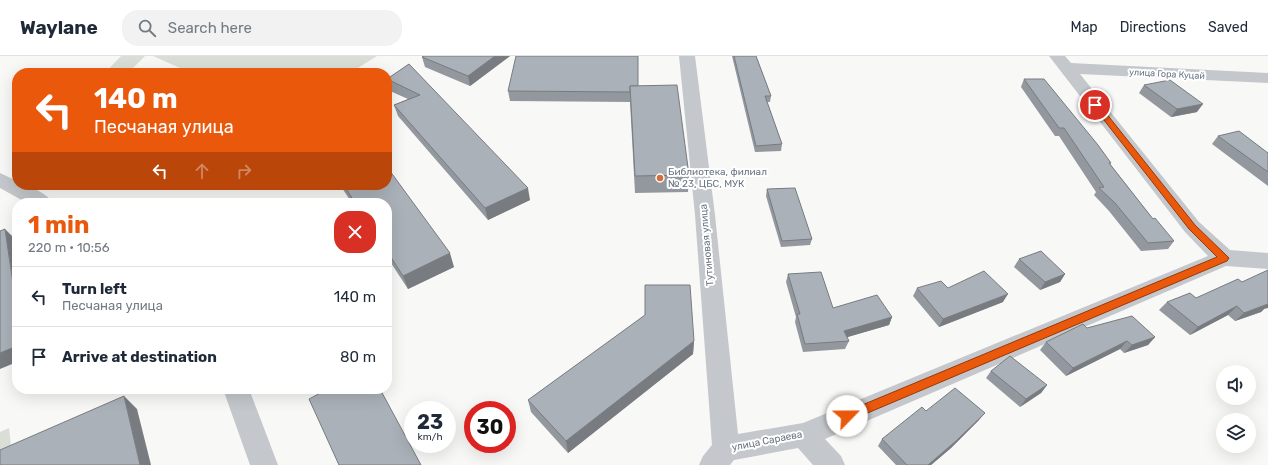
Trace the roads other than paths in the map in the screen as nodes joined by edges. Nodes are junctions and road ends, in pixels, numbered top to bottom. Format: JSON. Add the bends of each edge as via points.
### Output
{"nodes":[{"id":1,"x":687,"y":56,"type":"edge"},
{"id":2,"x":1062,"y":62,"type":"edge"},
{"id":3,"x":1268,"y":78,"type":"edge"},
{"id":4,"x":0,"y":180,"type":"edge"},
{"id":5,"x":12,"y":186,"type":"edge"},
{"id":6,"x":19,"y":190,"type":"edge"},
{"id":7,"x":34,"y":198,"type":"edge"},
{"id":8,"x":1268,"y":261,"type":"edge"},
{"id":9,"x":1215,"y":262,"type":"junction"},
{"id":10,"x":238,"y":394,"type":"edge"},
{"id":11,"x":722,"y":411,"type":"joint"},
{"id":12,"x":804,"y":434,"type":"junction"},
{"id":13,"x":720,"y":457,"type":"edge"},
{"id":14,"x":264,"y":465,"type":"edge"},
{"id":15,"x":831,"y":465,"type":"edge"}],
"edges":[{"from":1,"to":11,"type":"street","name":"Тутиновая улица","via":[[705,215]]},
{"from":2,"to":3,"type":"street","name":"улица Гора Куцай","via":[[1170,74]]},
{"from":2,"to":9,"type":"street","via":[[1192,227]]},
{"from":4,"to":5,"type":"street"},
{"from":6,"to":7,"type":"street"},
{"from":8,"to":9,"type":"street"},
{"from":9,"to":12,"type":"street","name":"улица Сараева"},
{"from":10,"to":14,"type":"street"},
{"from":11,"to":13,"type":"street","name":"улица Сараева"},
{"from":12,"to":13,"type":"street","name":"улица Сараева"},
{"from":12,"to":15,"type":"street"}]}
